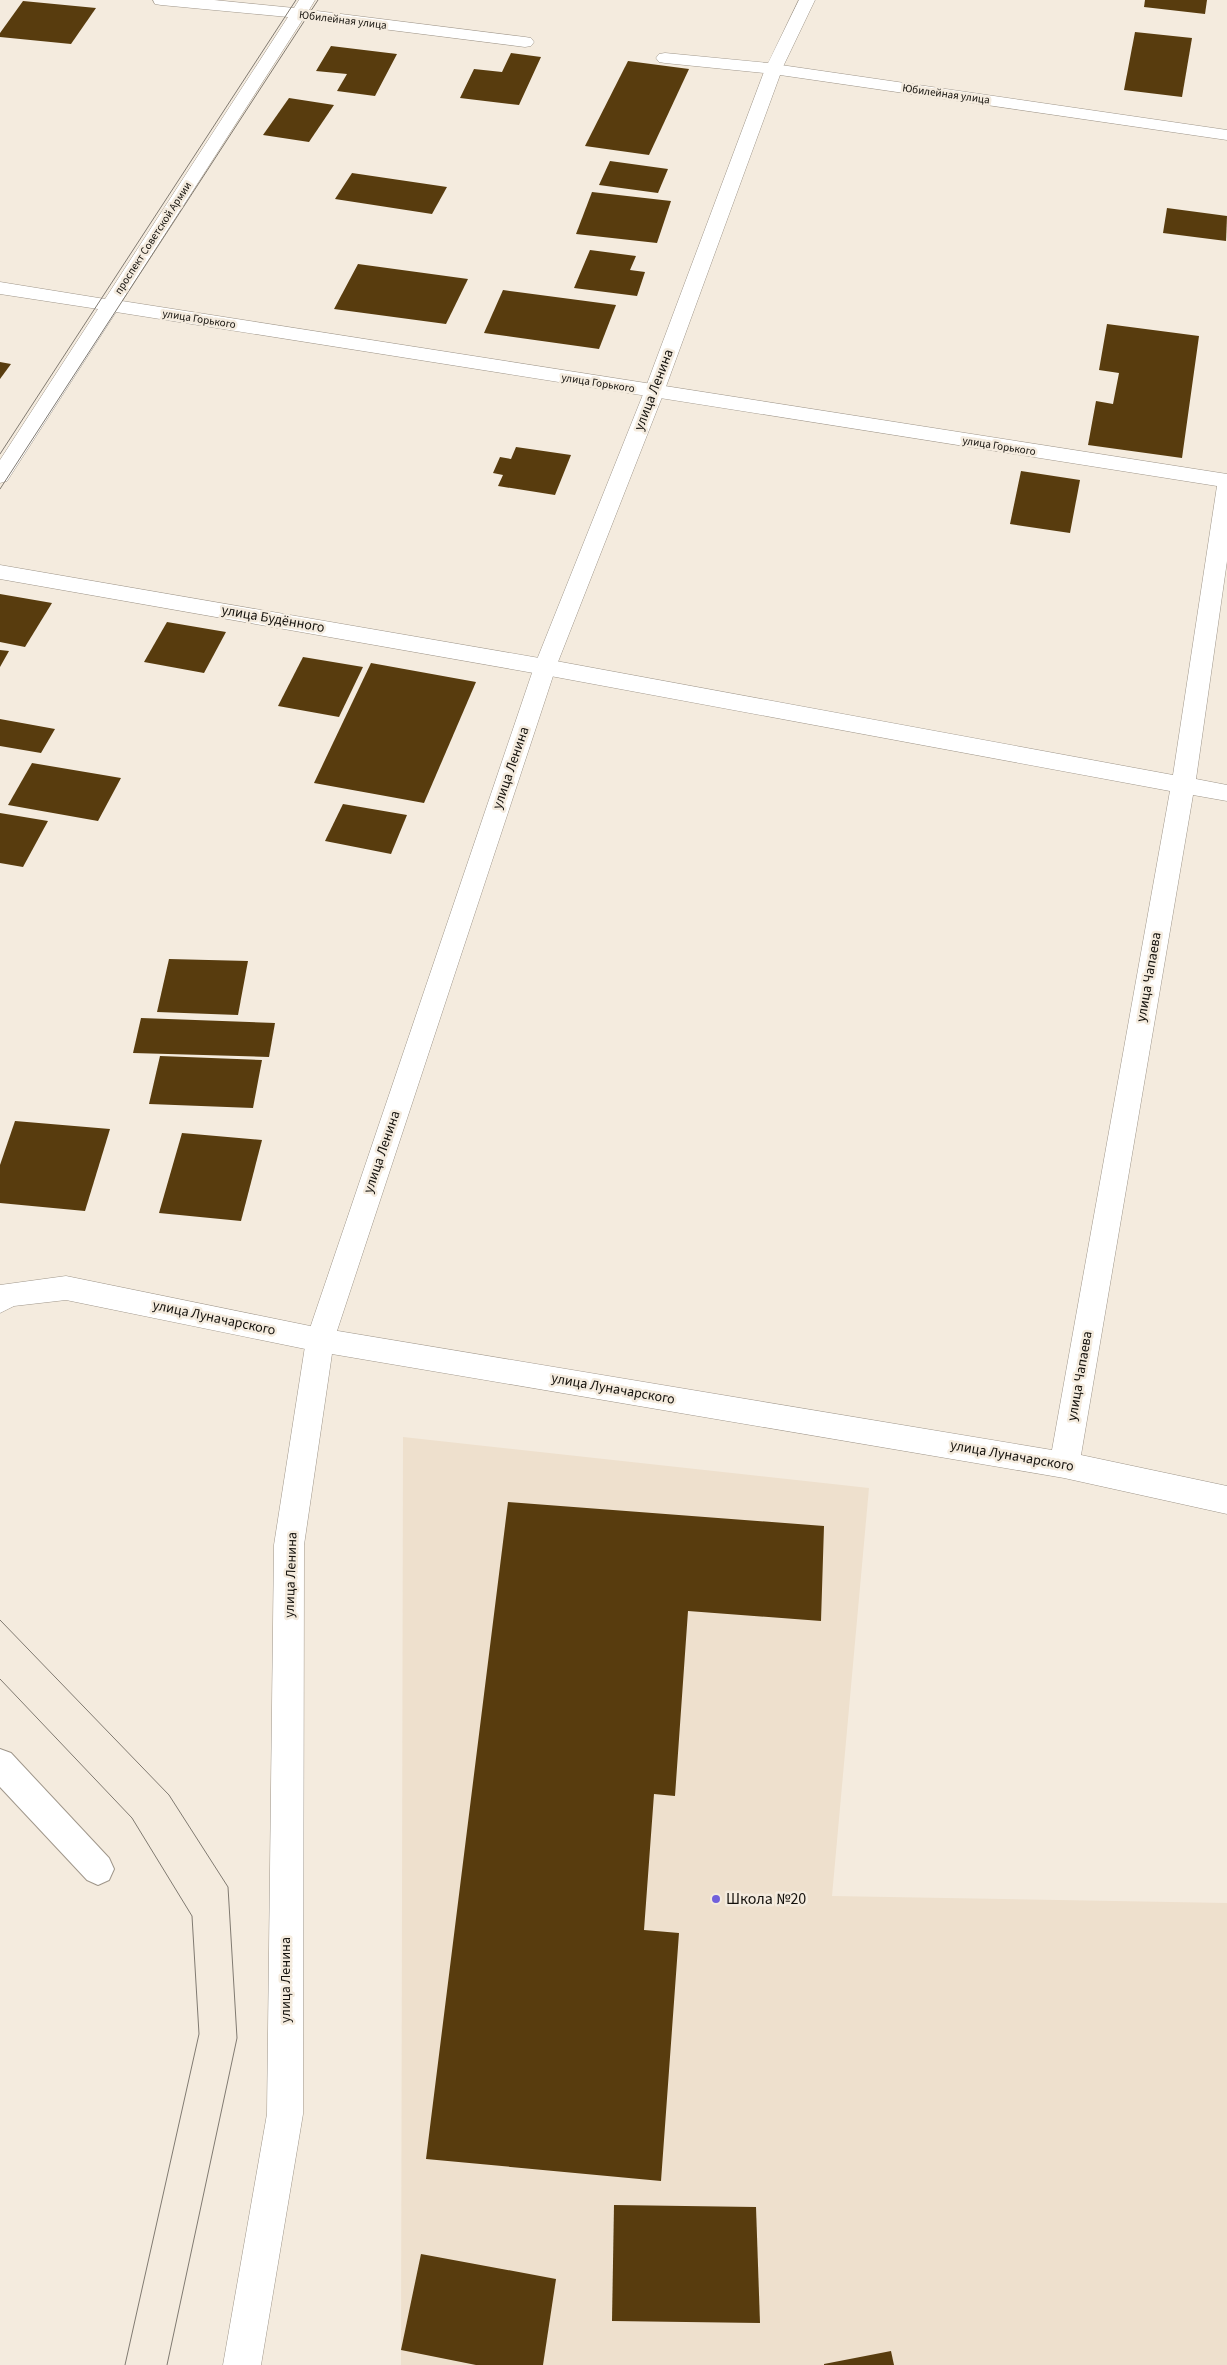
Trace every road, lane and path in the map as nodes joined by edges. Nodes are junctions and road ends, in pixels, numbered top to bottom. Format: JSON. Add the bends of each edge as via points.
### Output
{"nodes":[{"id":1,"x":161,"y":0,"type":"edge"},
{"id":2,"x":807,"y":0,"type":"edge"},
{"id":3,"x":302,"y":7,"type":"edge"},
{"id":4,"x":525,"y":42,"type":"dead end"},
{"id":5,"x":665,"y":58,"type":"dead end"},
{"id":6,"x":774,"y":69,"type":"junction"},
{"id":7,"x":1227,"y":135,"type":"edge"},
{"id":8,"x":0,"y":288,"type":"edge"},
{"id":9,"x":110,"y":304,"type":"junction"},
{"id":10,"x":654,"y":392,"type":"junction"},
{"id":11,"x":0,"y":476,"type":"edge"},
{"id":12,"x":1227,"y":481,"type":"edge"},
{"id":13,"x":1227,"y":487,"type":"edge"},
{"id":14,"x":0,"y":572,"type":"edge"},
{"id":15,"x":545,"y":667,"type":"junction"},
{"id":16,"x":1183,"y":785,"type":"junction"},
{"id":17,"x":1227,"y":793,"type":"edge"},
{"id":18,"x":0,"y":1301,"type":"edge"},
{"id":19,"x":320,"y":1340,"type":"junction"},
{"id":20,"x":1064,"y":1465,"type":"junction"},
{"id":21,"x":1227,"y":1500,"type":"edge"},
{"id":22,"x":0,"y":1764,"type":"edge"},
{"id":23,"x":98,"y":1869,"type":"dead end"},
{"id":24,"x":242,"y":2365,"type":"edge"}],
"edges":[{"from":1,"to":3,"type":"street","name":"Юбилейная улица"},
{"from":2,"to":6,"type":"street","name":"улица Ленина"},
{"from":3,"to":4,"type":"street","name":"Юбилейная улица"},
{"from":3,"to":9,"type":"street","name":"проспект Советской Армии"},
{"from":5,"to":6,"type":"street","name":"Юбилейная улица"},
{"from":6,"to":7,"type":"street","name":"Юбилейная улица"},
{"from":6,"to":10,"type":"street","name":"улица Ленина"},
{"from":8,"to":9,"type":"street","name":"улица Горького"},
{"from":9,"to":10,"type":"street","name":"улица Горького"},
{"from":9,"to":11,"type":"street","name":"проспект Советской Армии"},
{"from":10,"to":12,"type":"street","name":"улица Горького"},
{"from":10,"to":15,"type":"street","name":"улица Ленина"},
{"from":13,"to":16,"type":"street","name":"улица Чапаева"},
{"from":14,"to":15,"type":"street","name":"улица Будённого"},
{"from":15,"to":16,"type":"street","name":"улица Будённого"},
{"from":15,"to":19,"type":"street","name":"улица Ленина"},
{"from":16,"to":17,"type":"street","name":"улица Будённого"},
{"from":16,"to":20,"type":"street","name":"улица Чапаева"},
{"from":18,"to":19,"type":"street","name":"улица Луначарского","via":[[7,1295],[66,1288]]},
{"from":19,"to":20,"type":"street","name":"улица Луначарского"},
{"from":19,"to":24,"type":"street","name":"улица Ленина","via":[[289,1545],[285,2114]]},
{"from":20,"to":21,"type":"street","name":"улица Луначарского"},
{"from":22,"to":23,"type":"lane"}]}
